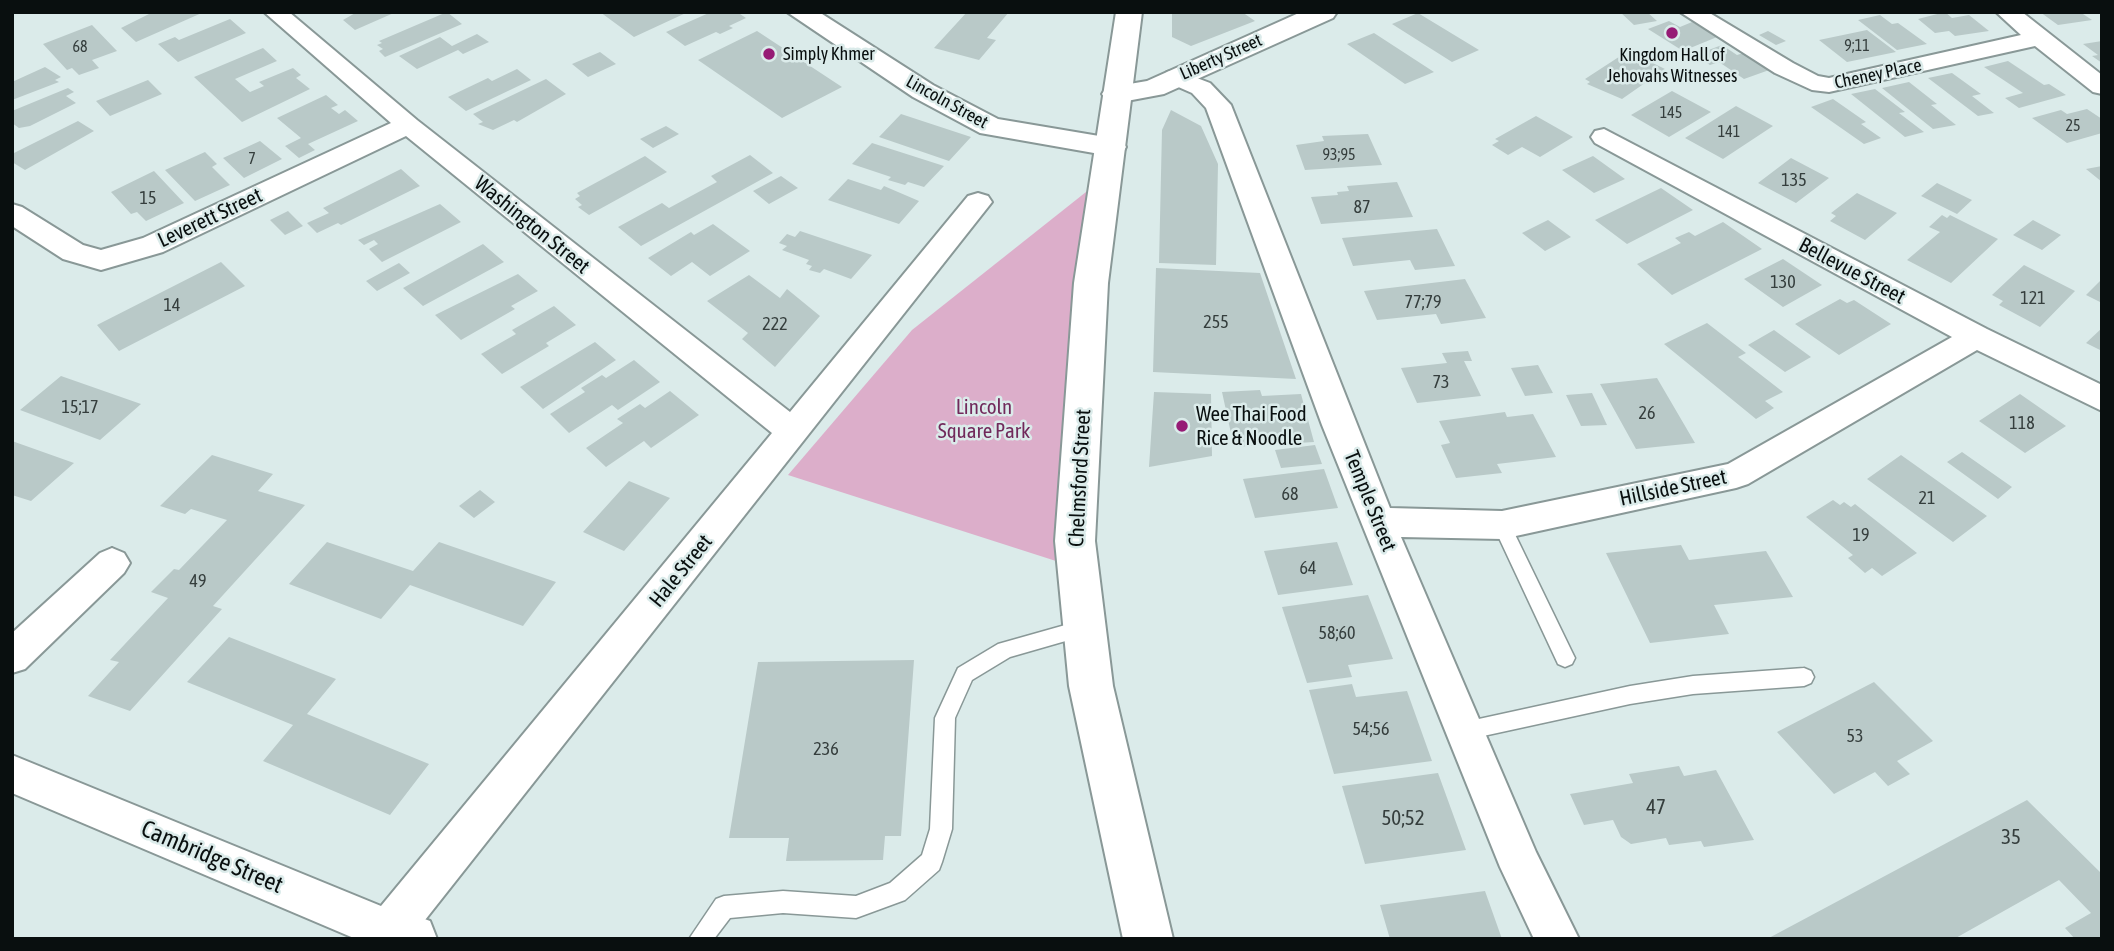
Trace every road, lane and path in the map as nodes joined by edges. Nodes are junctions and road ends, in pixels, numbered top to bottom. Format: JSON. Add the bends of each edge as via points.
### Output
{"nodes":[{"id":1,"x":275,"y":12,"type":"edge"},
{"id":2,"x":800,"y":12,"type":"edge"},
{"id":3,"x":1129,"y":12,"type":"edge"},
{"id":4,"x":1324,"y":12,"type":"edge"},
{"id":5,"x":1690,"y":12,"type":"edge"},
{"id":6,"x":2007,"y":12,"type":"edge"},
{"id":7,"x":2039,"y":38,"type":"junction"},
{"id":8,"x":1176,"y":77,"type":"junction"},
{"id":9,"x":2102,"y":86,"type":"edge"},
{"id":10,"x":1116,"y":94,"type":"junction"},
{"id":11,"x":408,"y":125,"type":"junction"},
{"id":12,"x":1604,"y":137,"type":"dead end"},
{"id":13,"x":1111,"y":147,"type":"junction"},
{"id":14,"x":978,"y":202,"type":"dead end"},
{"id":15,"x":12,"y":213,"type":"edge"},
{"id":16,"x":1976,"y":337,"type":"junction"},
{"id":17,"x":2102,"y":399,"type":"edge"},
{"id":18,"x":794,"y":433,"type":"junction"},
{"id":19,"x":1378,"y":522,"type":"junction"},
{"id":20,"x":1502,"y":525,"type":"junction"},
{"id":21,"x":112,"y":563,"type":"dead end"},
{"id":22,"x":1083,"y":628,"type":"junction"},
{"id":23,"x":12,"y":657,"type":"edge"},
{"id":24,"x":1565,"y":658,"type":"dead end"},
{"id":25,"x":1804,"y":677,"type":"dead end"},
{"id":26,"x":1465,"y":731,"type":"junction"},
{"id":27,"x":12,"y":774,"type":"edge"},
{"id":28,"x":394,"y":936,"type":"edge"},
{"id":29,"x":700,"y":939,"type":"edge"},
{"id":30,"x":1147,"y":939,"type":"edge"},
{"id":31,"x":1557,"y":939,"type":"edge"}],
"edges":[{"from":1,"to":11,"type":"street","name":"Washington Street"},
{"from":2,"to":13,"type":"main road","name":"Lincoln Street","via":[[933,97],[990,127]]},
{"from":3,"to":10,"type":"main road","name":"Chelmsford Street"},
{"from":4,"to":8,"type":"main road","name":"Liberty Street"},
{"from":5,"to":7,"type":"street","name":"Cheney Place","via":[[1812,83],[1829,85]]},
{"from":6,"to":7,"type":"street"},
{"from":7,"to":9,"type":"street"},
{"from":8,"to":10,"type":"main road","name":"Liberty Street","via":[[1154,88]]},
{"from":8,"to":19,"type":"street","name":"Temple Street","via":[[1201,88],[1217,105]]},
{"from":10,"to":13,"type":"main road","name":"Chelmsford Street"},
{"from":11,"to":15,"type":"street","name":"Leverett Street","via":[[153,245],[101,260],[73,251]]},
{"from":11,"to":18,"type":"street","name":"Washington Street"},
{"from":12,"to":16,"type":"street","name":"Bellevue Street"},
{"from":13,"to":22,"type":"main road","name":"Chelmsford Street","via":[[1091,283],[1075,541]]},
{"from":14,"to":18,"type":"street","name":"Hale Street"},
{"from":16,"to":17,"type":"street","name":"Bellevue Street"},
{"from":16,"to":20,"type":"street","name":"Hillside Street","via":[[1735,475]]},
{"from":18,"to":28,"type":"street","name":"Hale Street"},
{"from":19,"to":20,"type":"street","name":"Hillside Street"},
{"from":19,"to":26,"type":"street","name":"Temple Street"},
{"from":20,"to":24,"type":"lane"},
{"from":21,"to":23,"type":"street"},
{"from":22,"to":29,"type":"lane","via":[[1005,650],[965,674],[945,718],[941,829],[931,862],[897,892],[856,907],[783,902],[724,907]]},
{"from":22,"to":30,"type":"main road","name":"Chelmsford Street","via":[[1091,686]]},
{"from":25,"to":26,"type":"lane","via":[[1680,687]]},
{"from":26,"to":31,"type":"street","name":"Temple Street","via":[[1521,867]]},
{"from":27,"to":28,"type":"street","name":"Cambridge Street"}]}
